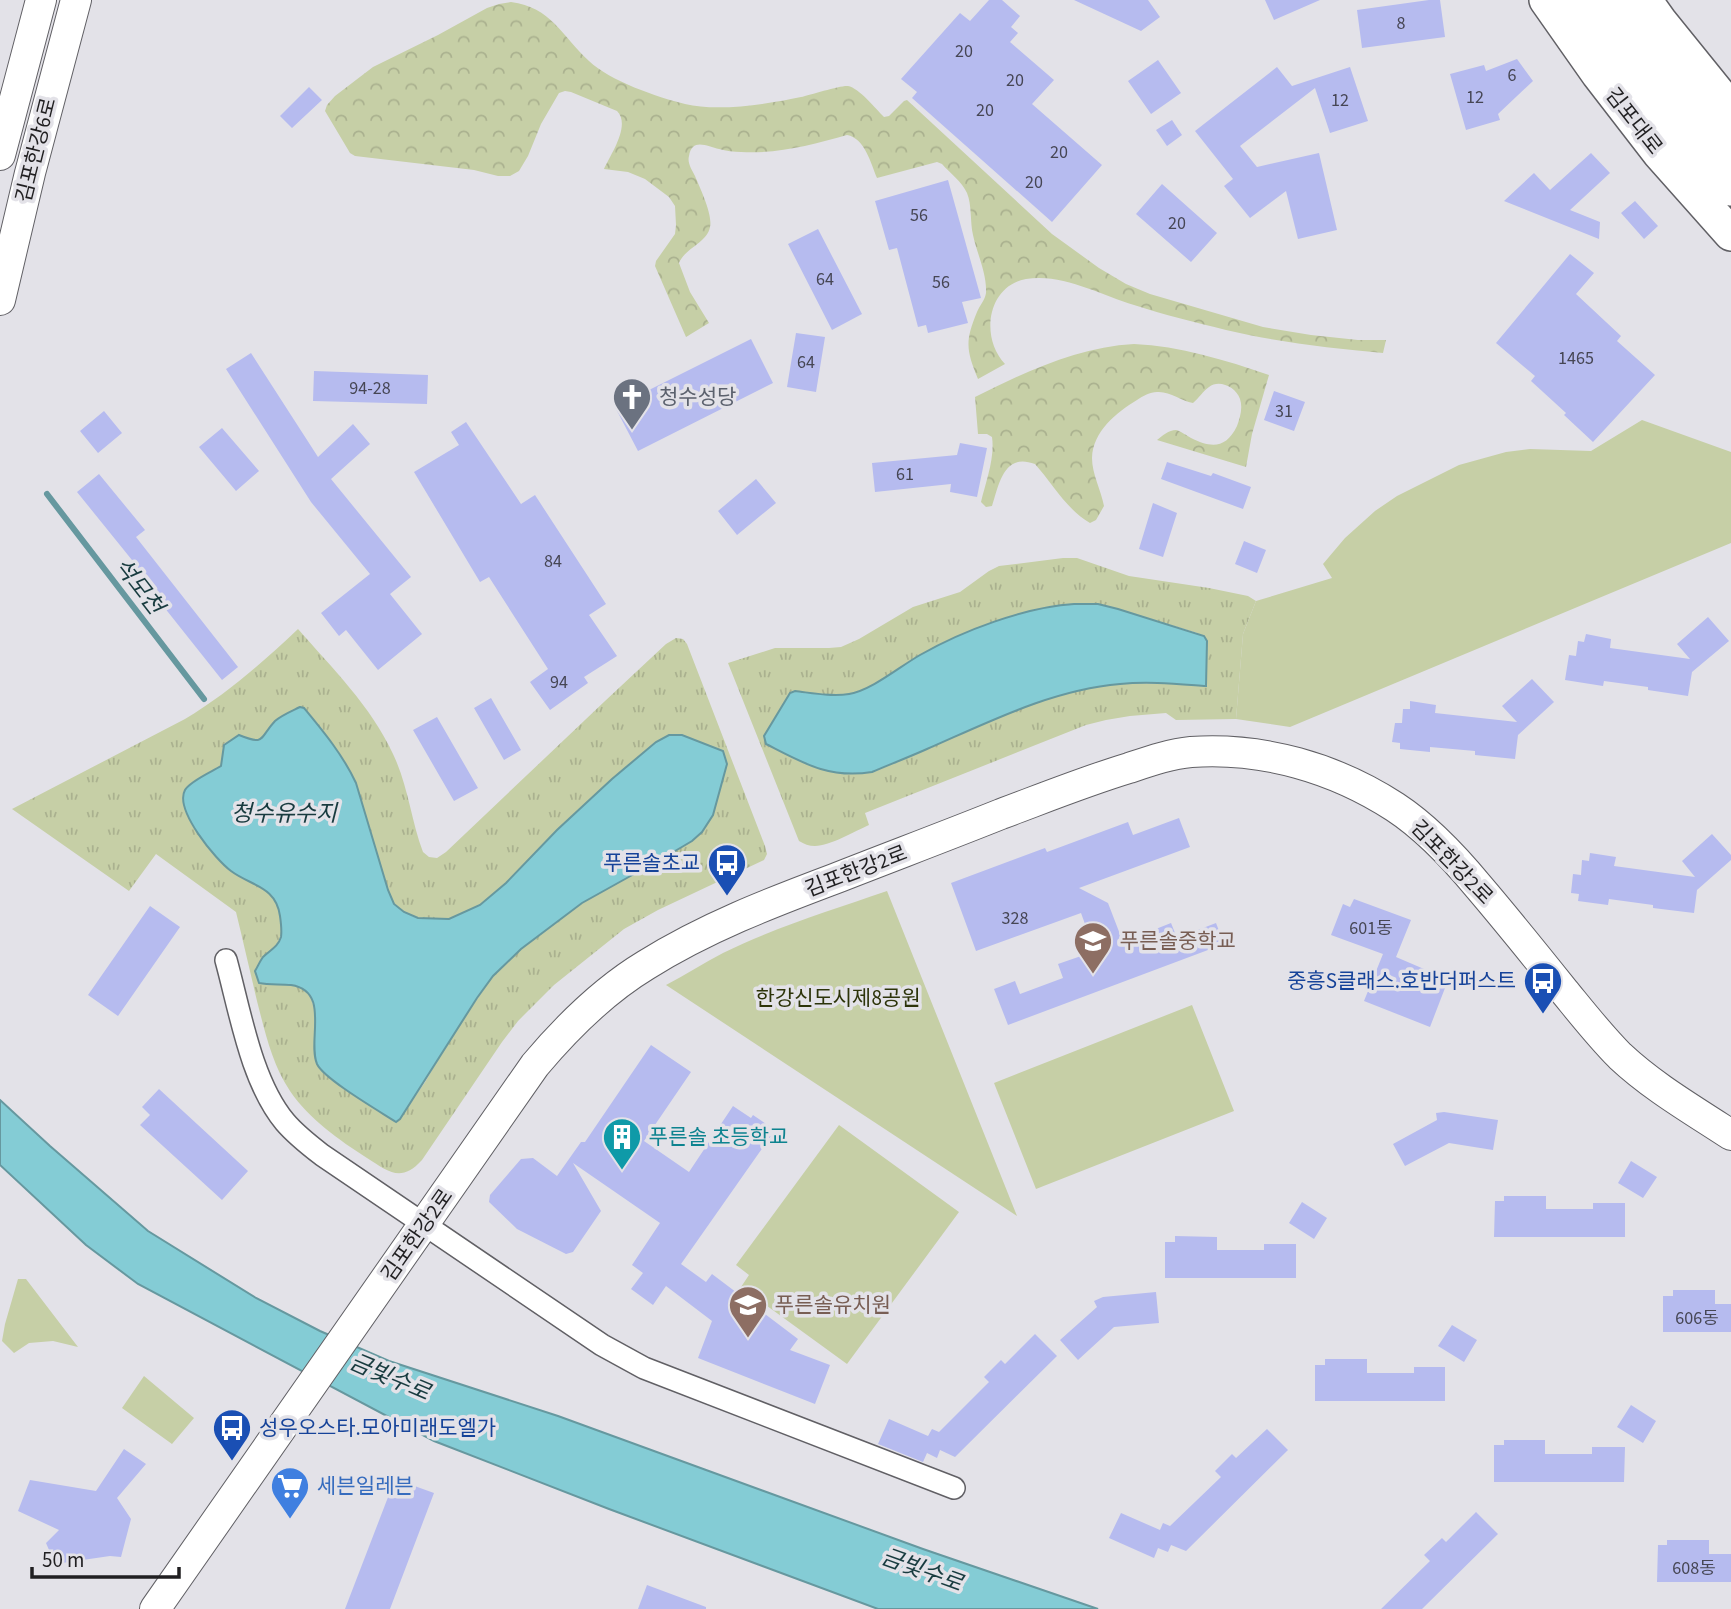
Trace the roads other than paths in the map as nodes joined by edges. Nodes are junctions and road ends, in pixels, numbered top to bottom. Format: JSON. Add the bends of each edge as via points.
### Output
{"nodes":[{"id":1,"x":41,"y":0,"type":"edge"},
{"id":2,"x":76,"y":0,"type":"edge"},
{"id":3,"x":1546,"y":0,"type":"edge"},
{"id":4,"x":1582,"y":0,"type":"edge"},
{"id":5,"x":1613,"y":0,"type":"edge"},
{"id":6,"x":1646,"y":0,"type":"edge"},
{"id":7,"x":1731,"y":109,"type":"edge"},
{"id":8,"x":1731,"y":150,"type":"edge"},
{"id":9,"x":0,"y":155,"type":"edge"},
{"id":10,"x":1731,"y":189,"type":"edge"},
{"id":11,"x":1731,"y":234,"type":"edge"},
{"id":12,"x":0,"y":300,"type":"edge"},
{"id":13,"x":226,"y":960,"type":"dead end"},
{"id":14,"x":1731,"y":1135,"type":"edge"},
{"id":15,"x":425,"y":1224,"type":"junction"},
{"id":16,"x":954,"y":1488,"type":"dead end"},
{"id":17,"x":155,"y":1609,"type":"edge"}],
"edges":[{"from":1,"to":9,"type":"street","name":"김포한강6로"},
{"from":2,"to":12,"type":"street","name":"김포한강6로"},
{"from":3,"to":11,"type":"main road","name":"김포대로","via":[[1659,153]]},
{"from":4,"to":10,"type":"main road","name":"김포대로"},
{"from":5,"to":8,"type":"main road"},
{"from":6,"to":7,"type":"main road"},
{"from":13,"to":15,"type":"street","via":[[256,1070],[285,1122],[322,1154]]},
{"from":14,"to":15,"type":"street","name":"김포한강2로","via":[[1620,1056],[1456,860],[1398,809],[1309,765],[1244,753],[1188,752],[1100,777],[756,909],[642,967],[575,1021],[535,1065]]},
{"from":15,"to":16,"type":"street","via":[[623,1358]]},
{"from":15,"to":17,"type":"street","name":"김포한강2로"}]}
